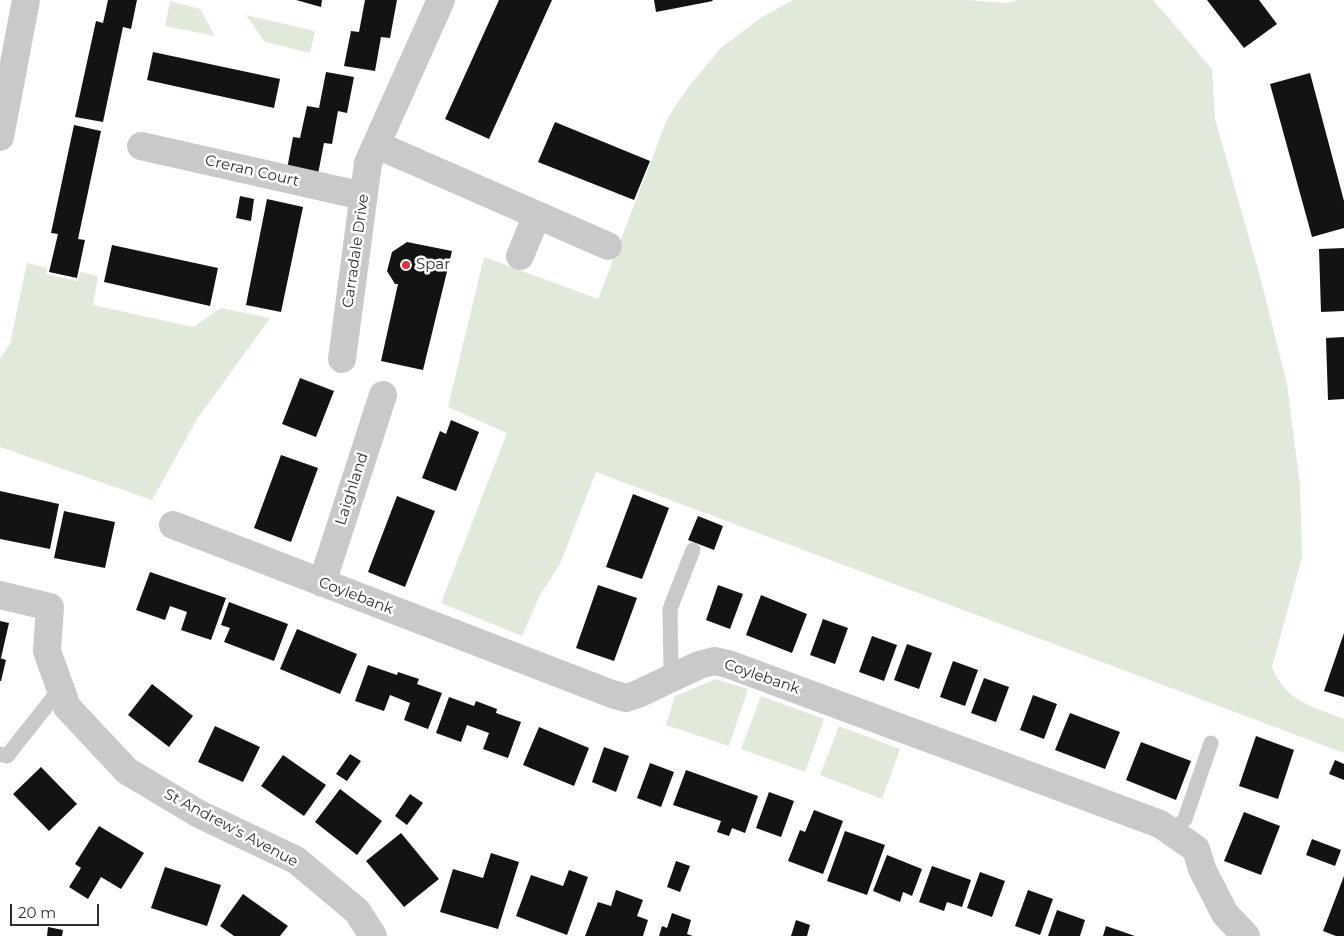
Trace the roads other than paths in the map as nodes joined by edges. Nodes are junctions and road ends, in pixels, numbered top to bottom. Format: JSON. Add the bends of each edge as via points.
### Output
{"nodes":[{"id":1,"x":26,"y":0,"type":"edge"},
{"id":2,"x":441,"y":0,"type":"edge"},
{"id":3,"x":0,"y":137,"type":"edge"},
{"id":4,"x":377,"y":145,"type":"junction"},
{"id":5,"x":141,"y":146,"type":"dead end"},
{"id":6,"x":363,"y":196,"type":"junction"},
{"id":7,"x":538,"y":215,"type":"junction"},
{"id":8,"x":608,"y":246,"type":"dead end"},
{"id":9,"x":520,"y":256,"type":"dead end"},
{"id":10,"x":342,"y":359,"type":"dead end"},
{"id":11,"x":383,"y":395,"type":"dead end"},
{"id":12,"x":174,"y":525,"type":"dead end"},
{"id":13,"x":693,"y":550,"type":"dead end"},
{"id":14,"x":322,"y":583,"type":"junction"},
{"id":15,"x":0,"y":595,"type":"edge"},
{"id":16,"x":675,"y":677,"type":"junction"},
{"id":17,"x":60,"y":689,"type":"junction"},
{"id":18,"x":1211,"y":742,"type":"dead end"},
{"id":19,"x":0,"y":754,"type":"edge"},
{"id":20,"x":1173,"y":832,"type":"junction"},
{"id":21,"x":373,"y":936,"type":"edge"},
{"id":22,"x":1246,"y":936,"type":"edge"}],
"edges":[{"from":1,"to":3,"type":"street"},
{"from":2,"to":4,"type":"street","name":"Carradale Drive"},
{"from":4,"to":6,"type":"street","name":"Carradale Drive","via":[[368,163]]},
{"from":4,"to":7,"type":"street"},
{"from":5,"to":6,"type":"street","name":"Creran Court"},
{"from":6,"to":10,"type":"street","name":"Carradale Drive"},
{"from":7,"to":8,"type":"street"},
{"from":7,"to":9,"type":"street"},
{"from":11,"to":14,"type":"street","name":"Laighland"},
{"from":12,"to":14,"type":"street","name":"Coylebank"},
{"from":13,"to":16,"type":"lane","via":[[670,609],[671,667]]},
{"from":14,"to":16,"type":"street","name":"Coylebank","via":[[626,698]]},
{"from":15,"to":17,"type":"street","name":"St Andrew's Avenue","via":[[50,607],[47,651]]},
{"from":16,"to":20,"type":"street","name":"Coylebank","via":[[714,661],[728,664],[1160,824]]},
{"from":17,"to":19,"type":"lane","via":[[7,756]]},
{"from":17,"to":21,"type":"street","name":"St Andrew's Avenue","via":[[66,707],[127,771],[199,814],[296,860],[357,911]]},
{"from":18,"to":20,"type":"lane","via":[[1185,819]]},
{"from":20,"to":22,"type":"street","name":"Coylebank","via":[[1196,849],[1224,914]]}]}
